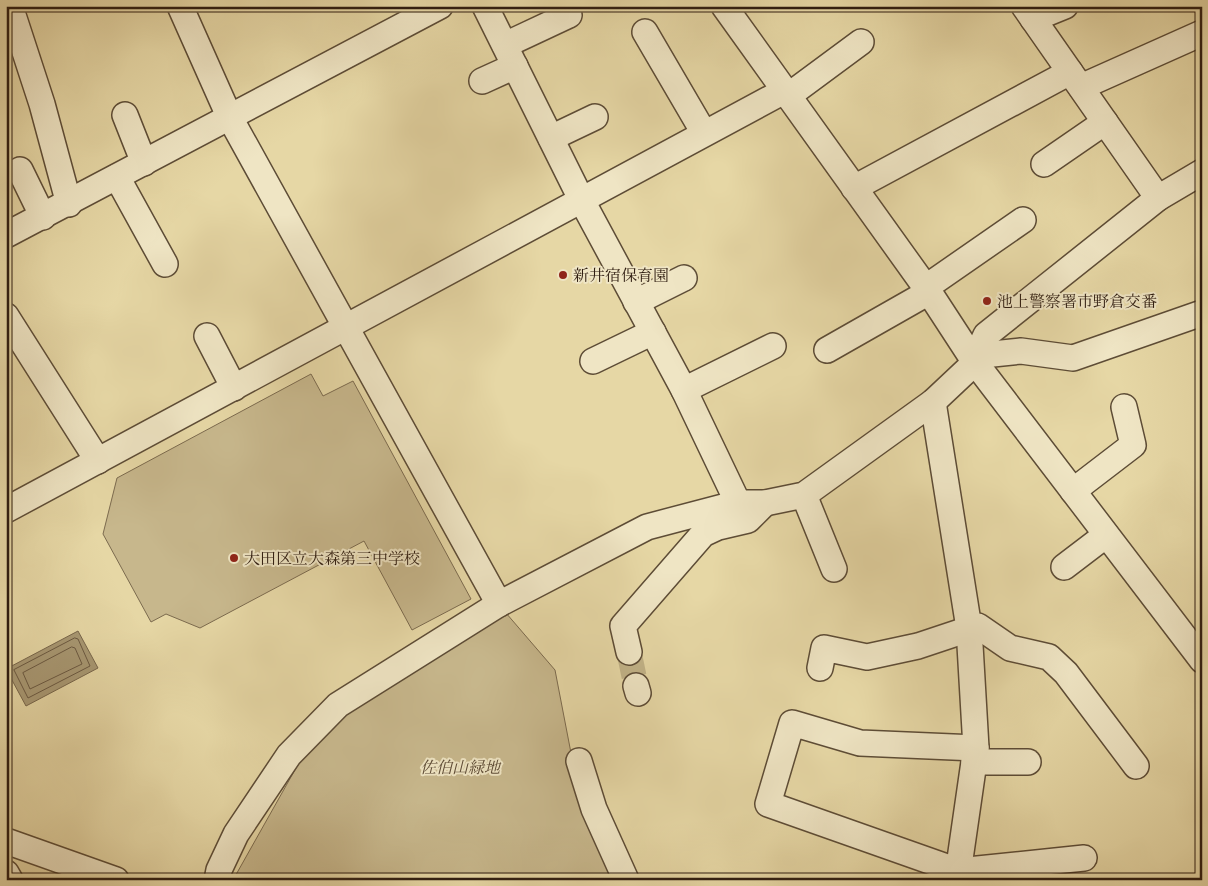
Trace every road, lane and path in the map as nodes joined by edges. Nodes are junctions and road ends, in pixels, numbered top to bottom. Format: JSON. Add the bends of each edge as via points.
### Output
{"nodes":[{"id":1,"x":10,"y":6,"type":"edge"},
{"id":2,"x":180,"y":6,"type":"edge"},
{"id":3,"x":485,"y":6,"type":"edge"},
{"id":4,"x":724,"y":6,"type":"edge"},
{"id":5,"x":1065,"y":6,"type":"edge"},
{"id":6,"x":1029,"y":12,"type":"edge"},
{"id":7,"x":430,"y":15,"type":"edge"},
{"id":8,"x":569,"y":15,"type":"dead end"},
{"id":9,"x":645,"y":32,"type":"dead end"},
{"id":10,"x":1202,"y":33,"type":"edge"},
{"id":11,"x":861,"y":42,"type":"dead end"},
{"id":12,"x":510,"y":55,"type":"junction"},
{"id":13,"x":1076,"y":79,"type":"junction"},
{"id":14,"x":482,"y":81,"type":"dead end"},
{"id":15,"x":786,"y":94,"type":"junction"},
{"id":16,"x":125,"y":115,"type":"dead end"},
{"id":17,"x":229,"y":116,"type":"junction"},
{"id":18,"x":595,"y":117,"type":"dead end"},
{"id":19,"x":1106,"y":122,"type":"junction"},
{"id":20,"x":704,"y":133,"type":"junction"},
{"id":21,"x":551,"y":138,"type":"junction"},
{"id":22,"x":144,"y":163,"type":"junction"},
{"id":23,"x":1044,"y":164,"type":"dead end"},
{"id":24,"x":20,"y":170,"type":"dead end"},
{"id":25,"x":1202,"y":172,"type":"edge"},
{"id":26,"x":117,"y":177,"type":"junction"},
{"id":27,"x":854,"y":188,"type":"junction"},
{"id":28,"x":1158,"y":198,"type":"junction"},
{"id":29,"x":581,"y":199,"type":"junction"},
{"id":30,"x":68,"y":204,"type":"junction"},
{"id":31,"x":43,"y":217,"type":"junction"},
{"id":32,"x":1023,"y":220,"type":"dead end"},
{"id":33,"x":6,"y":235,"type":"edge"},
{"id":34,"x":164,"y":264,"type":"dead end"},
{"id":35,"x":684,"y":278,"type":"dead end"},
{"id":36,"x":927,"y":290,"type":"junction"},
{"id":37,"x":636,"y":302,"type":"junction"},
{"id":38,"x":1202,"y":313,"type":"edge"},
{"id":39,"x":6,"y":316,"type":"edge"},
{"id":40,"x":345,"y":328,"type":"junction"},
{"id":41,"x":653,"y":332,"type":"junction"},
{"id":42,"x":207,"y":336,"type":"dead end"},
{"id":43,"x":774,"y":346,"type":"dead end"},
{"id":44,"x":827,"y":350,"type":"dead end"},
{"id":45,"x":974,"y":361,"type":"junction"},
{"id":46,"x":593,"y":362,"type":"dead end"},
{"id":47,"x":234,"y":388,"type":"junction"},
{"id":48,"x":684,"y":390,"type":"junction"},
{"id":49,"x":933,"y":402,"type":"junction"},
{"id":50,"x":1124,"y":407,"type":"dead end"},
{"id":51,"x":98,"y":461,"type":"junction"},
{"id":52,"x":813,"y":484,"type":"junction"},
{"id":53,"x":1073,"y":491,"type":"junction"},
{"id":54,"x":738,"y":503,"type":"junction"},
{"id":55,"x":765,"y":503,"type":"junction"},
{"id":56,"x":6,"y":510,"type":"edge"},
{"id":57,"x":1106,"y":535,"type":"junction"},
{"id":58,"x":1064,"y":568,"type":"dead end"},
{"id":59,"x":834,"y":569,"type":"dead end"},
{"id":60,"x":499,"y":604,"type":"junction"},
{"id":61,"x":969,"y":628,"type":"junction"},
{"id":62,"x":628,"y":652,"type":"tunnel mouth"},
{"id":63,"x":1202,"y":660,"type":"edge"},
{"id":64,"x":820,"y":668,"type":"dead end"},
{"id":65,"x":975,"y":755,"type":"junction"},
{"id":66,"x":578,"y":761,"type":"dead end"},
{"id":67,"x":1028,"y":762,"type":"dead end"},
{"id":68,"x":1136,"y":766,"type":"dead end"},
{"id":69,"x":6,"y":841,"type":"edge"},
{"id":70,"x":1084,"y":858,"type":"dead end"},
{"id":71,"x":1052,"y":870,"type":"edge"},
{"id":72,"x":6,"y":873,"type":"edge"},
{"id":73,"x":957,"y":875,"type":"edge"},
{"id":74,"x":10,"y":880,"type":"edge"},
{"id":75,"x":116,"y":880,"type":"edge"},
{"id":76,"x":217,"y":880,"type":"edge"},
{"id":77,"x":626,"y":880,"type":"edge"}],
"edges":[{"from":1,"to":30,"type":"street","via":[[42,104]]},
{"from":2,"to":17,"type":"street"},
{"from":3,"to":12,"type":"street"},
{"from":4,"to":15,"type":"street"},
{"from":5,"to":6,"type":"street"},
{"from":6,"to":13,"type":"street"},
{"from":7,"to":17,"type":"street"},
{"from":8,"to":12,"type":"street"},
{"from":9,"to":20,"type":"street"},
{"from":10,"to":13,"type":"street"},
{"from":11,"to":15,"type":"street"},
{"from":12,"to":14,"type":"street"},
{"from":12,"to":21,"type":"street"},
{"from":13,"to":19,"type":"street"},
{"from":13,"to":27,"type":"street"},
{"from":15,"to":20,"type":"street"},
{"from":15,"to":27,"type":"street"},
{"from":16,"to":22,"type":"street"},
{"from":17,"to":22,"type":"street"},
{"from":17,"to":40,"type":"street"},
{"from":18,"to":21,"type":"street"},
{"from":19,"to":23,"type":"street"},
{"from":19,"to":28,"type":"street"},
{"from":20,"to":29,"type":"street"},
{"from":21,"to":29,"type":"street"},
{"from":22,"to":26,"type":"street"},
{"from":24,"to":31,"type":"street"},
{"from":25,"to":28,"type":"street"},
{"from":26,"to":30,"type":"street"},
{"from":26,"to":34,"type":"street"},
{"from":27,"to":36,"type":"street"},
{"from":28,"to":45,"type":"street","via":[[986,335]]},
{"from":29,"to":37,"type":"street"},
{"from":29,"to":40,"type":"street","via":[[529,223]]},
{"from":30,"to":31,"type":"street"},
{"from":31,"to":33,"type":"street"},
{"from":32,"to":36,"type":"street"},
{"from":35,"to":37,"type":"street"},
{"from":36,"to":44,"type":"street","via":[[865,340]]},
{"from":36,"to":45,"type":"street"},
{"from":37,"to":41,"type":"street"},
{"from":38,"to":45,"type":"street","via":[[1073,358],[1021,351],[983,354]]},
{"from":39,"to":51,"type":"street"},
{"from":40,"to":47,"type":"street"},
{"from":40,"to":60,"type":"street"},
{"from":41,"to":46,"type":"street"},
{"from":41,"to":48,"type":"street"},
{"from":42,"to":47,"type":"street"},
{"from":43,"to":48,"type":"street"},
{"from":45,"to":49,"type":"street"},
{"from":45,"to":53,"type":"street"},
{"from":47,"to":51,"type":"street"},
{"from":48,"to":54,"type":"street"},
{"from":49,"to":52,"type":"street"},
{"from":49,"to":61,"type":"street"},
{"from":50,"to":53,"type":"street","via":[[1133,445]]},
{"from":51,"to":56,"type":"street"},
{"from":52,"to":55,"type":"street"},
{"from":52,"to":59,"type":"street"},
{"from":53,"to":57,"type":"street"},
{"from":54,"to":55,"type":"street"},
{"from":54,"to":60,"type":"street","via":[[647,527]]},
{"from":55,"to":62,"type":"street","via":[[748,520],[703,534],[623,626]]},
{"from":57,"to":58,"type":"street"},
{"from":57,"to":63,"type":"street"},
{"from":60,"to":76,"type":"street","via":[[338,705],[289,755],[236,834]]},
{"from":61,"to":64,"type":"street","via":[[918,646],[867,657],[824,648]]},
{"from":61,"to":65,"type":"street"},
{"from":61,"to":68,"type":"street","via":[[978,626],[1010,648],[1049,657],[1066,673]]},
{"from":65,"to":67,"type":"street"},
{"from":65,"to":73,"type":"street"},
{"from":65,"to":73,"type":"street","via":[[860,743],[792,724],[768,804]]},
{"from":66,"to":77,"type":"street","via":[[594,809]]},
{"from":69,"to":75,"type":"street"},
{"from":70,"to":71,"type":"street"},
{"from":71,"to":73,"type":"street"},
{"from":72,"to":74,"type":"street"}]}
